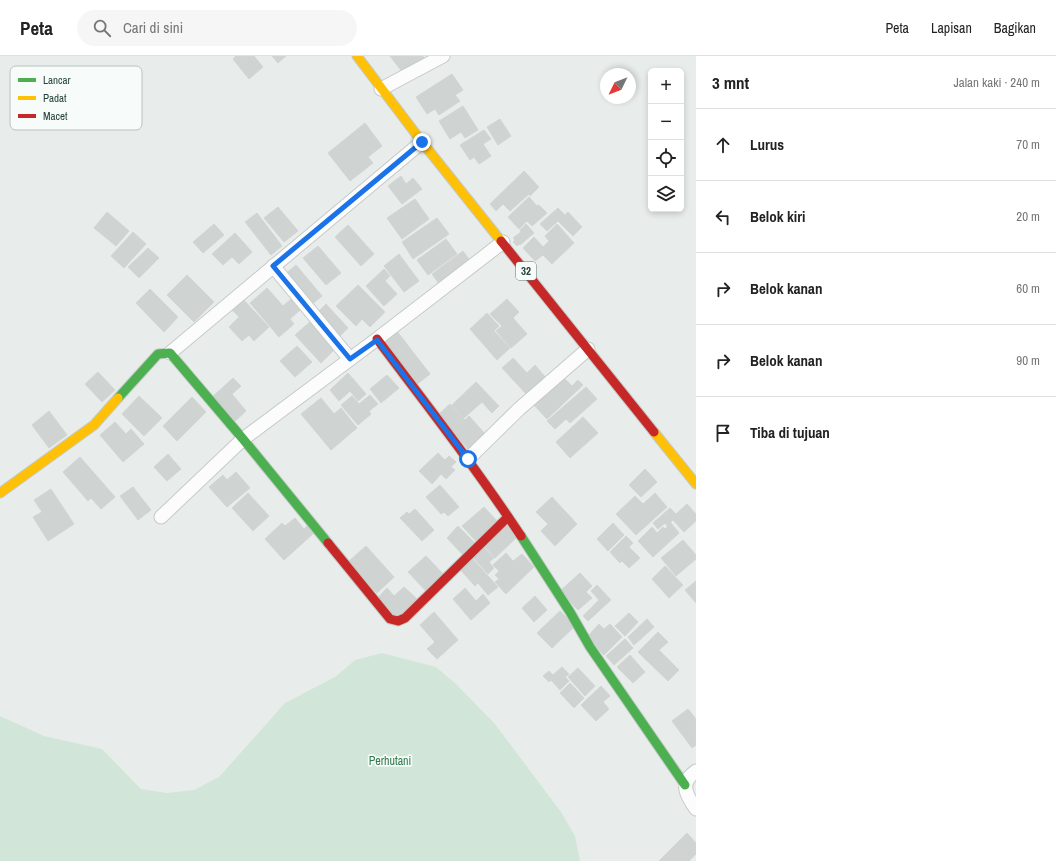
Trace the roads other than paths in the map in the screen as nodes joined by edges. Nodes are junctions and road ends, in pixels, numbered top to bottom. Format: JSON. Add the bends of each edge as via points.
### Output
{"nodes":[{"id":1,"x":356,"y":56,"type":"edge"},
{"id":2,"x":442,"y":56,"type":"edge"},
{"id":3,"x":381,"y":89,"type":"junction"},
{"id":4,"x":422,"y":142,"type":"junction"},
{"id":5,"x":503,"y":242,"type":"junction"},
{"id":6,"x":273,"y":266,"type":"junction"},
{"id":7,"x":377,"y":340,"type":"junction"},
{"id":8,"x":588,"y":349,"type":"junction"},
{"id":9,"x":170,"y":353,"type":"junction"},
{"id":10,"x":350,"y":359,"type":"junction"},
{"id":11,"x":243,"y":440,"type":"junction"},
{"id":12,"x":468,"y":459,"type":"junction"},
{"id":13,"x":696,"y":484,"type":"edge"},
{"id":14,"x":0,"y":493,"type":"edge"},
{"id":15,"x":161,"y":517,"type":"dead end"},
{"id":16,"x":508,"y":517,"type":"junction"},
{"id":17,"x":696,"y":771,"type":"edge"},
{"id":18,"x":686,"y":785,"type":"junction"},
{"id":19,"x":696,"y":808,"type":"edge"}],
"edges":[{"from":1,"to":3,"type":"main road","number":"32"},
{"from":2,"to":3,"type":"street"},
{"from":3,"to":4,"type":"main road","number":"32"},
{"from":4,"to":5,"type":"main road","number":"32"},
{"from":4,"to":6,"type":"street"},
{"from":5,"to":7,"type":"street"},
{"from":5,"to":8,"type":"main road","number":"32"},
{"from":6,"to":9,"type":"street"},
{"from":6,"to":10,"type":"street"},
{"from":7,"to":10,"type":"street"},
{"from":7,"to":12,"type":"main road"},
{"from":8,"to":12,"type":"street","via":[[519,409]]},
{"from":8,"to":13,"type":"main road","number":"32"},
{"from":9,"to":11,"type":"main road"},
{"from":9,"to":14,"type":"main road","via":[[158,354],[94,425]]},
{"from":10,"to":11,"type":"street"},
{"from":11,"to":15,"type":"street"},
{"from":11,"to":16,"type":"main road","via":[[393,622],[404,618]]},
{"from":12,"to":16,"type":"main road"},
{"from":16,"to":18,"type":"main road","via":[[590,647]]},
{"from":17,"to":18,"type":"street","via":[[690,775]]},
{"from":18,"to":19,"type":"street","via":[[687,796]]}]}
